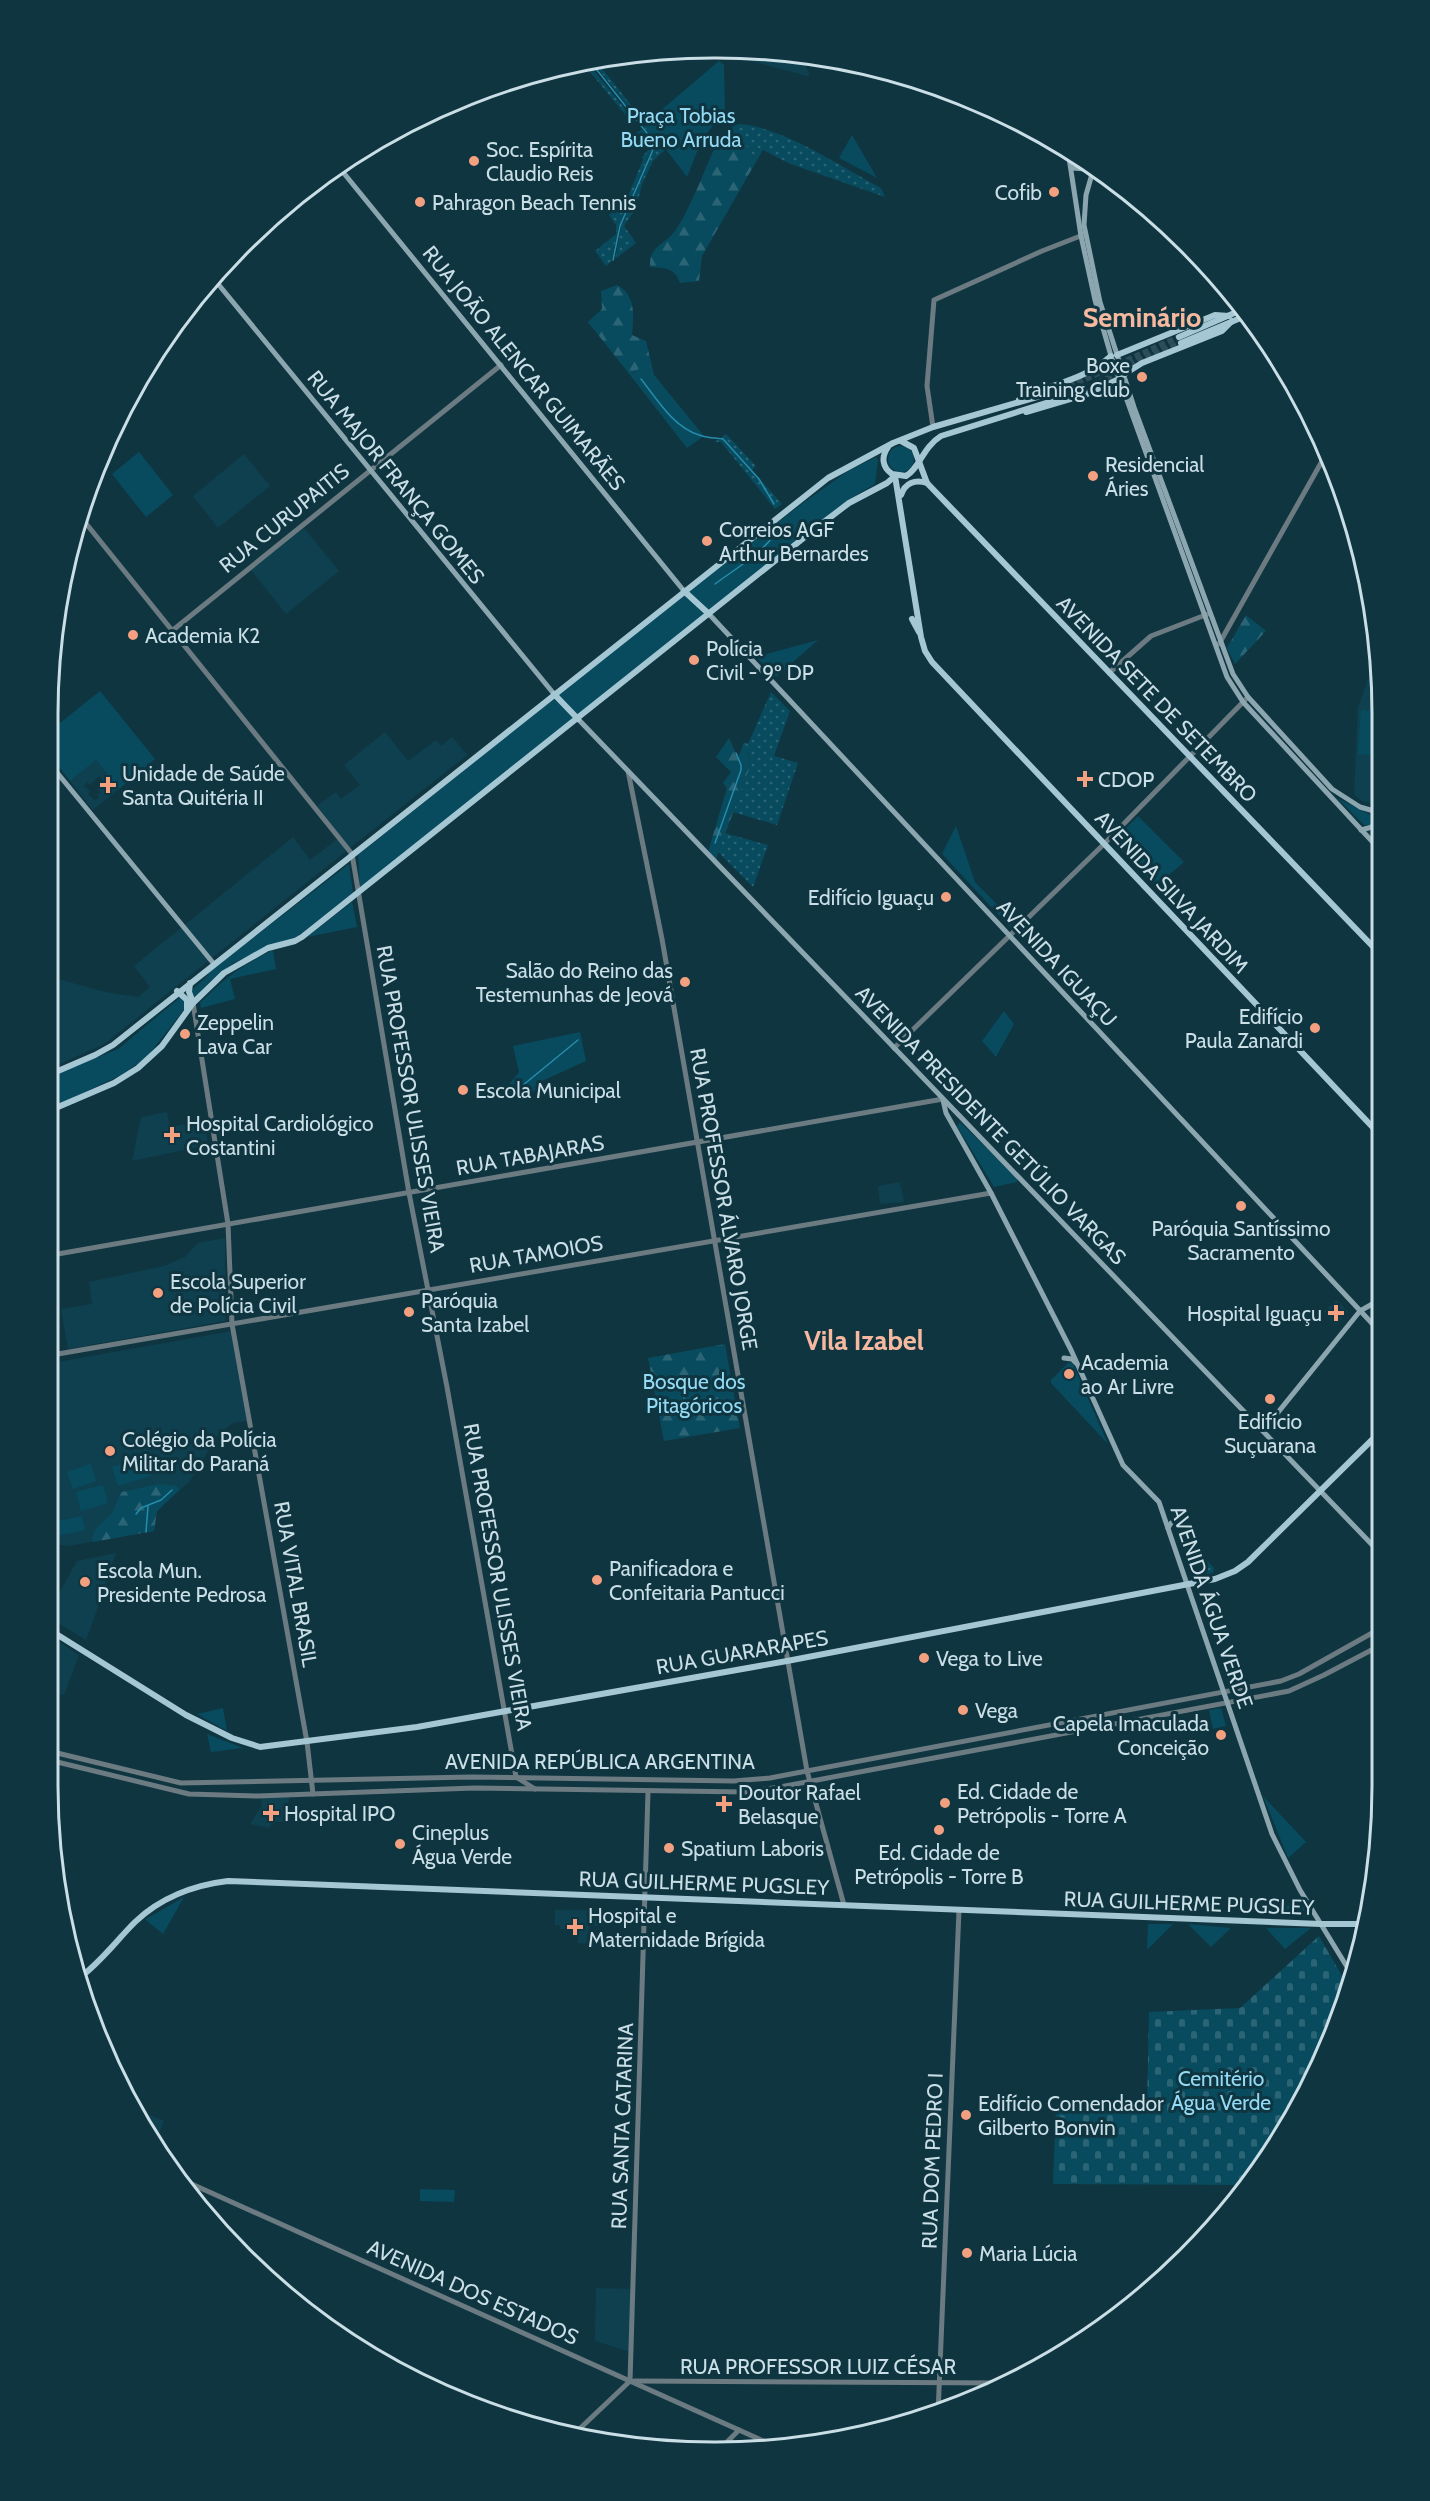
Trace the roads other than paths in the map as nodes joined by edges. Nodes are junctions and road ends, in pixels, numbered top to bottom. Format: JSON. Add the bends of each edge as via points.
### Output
{"nodes":[{"id":1,"x":1071,"y":163,"type":"edge"},
{"id":2,"x":1072,"y":168,"type":"junction"},
{"id":3,"x":1079,"y":169,"type":"edge"},
{"id":4,"x":344,"y":173,"type":"edge"},
{"id":5,"x":1091,"y":177,"type":"edge"},
{"id":6,"x":1083,"y":236,"type":"junction"},
{"id":7,"x":219,"y":285,"type":"edge"},
{"id":8,"x":1235,"y":314,"type":"edge"},
{"id":9,"x":1238,"y":318,"type":"edge"},
{"id":10,"x":1230,"y":319,"type":"junction"},
{"id":11,"x":1180,"y":340,"type":"tunnel mouth"},
{"id":12,"x":1114,"y":356,"type":"junction"},
{"id":13,"x":501,"y":365,"type":"junction"},
{"id":14,"x":1121,"y":377,"type":"junction"},
{"id":15,"x":1061,"y":390,"type":"tunnel mouth"},
{"id":16,"x":1065,"y":397,"type":"tunnel mouth"},
{"id":17,"x":1006,"y":411,"type":"junction"},
{"id":18,"x":933,"y":427,"type":"junction"},
{"id":19,"x":900,"y":441,"type":"junction"},
{"id":20,"x":891,"y":444,"type":"junction"},
{"id":21,"x":928,"y":448,"type":"junction"},
{"id":22,"x":918,"y":459,"type":"junction"},
{"id":23,"x":1321,"y":462,"type":"edge"},
{"id":24,"x":370,"y":470,"type":"junction"},
{"id":25,"x":895,"y":476,"type":"junction"},
{"id":26,"x":887,"y":483,"type":"junction"},
{"id":27,"x":927,"y":483,"type":"junction"},
{"id":28,"x":897,"y":484,"type":"junction"},
{"id":29,"x":900,"y":496,"type":"junction"},
{"id":30,"x":903,"y":521,"type":"junction"},
{"id":31,"x":87,"y":525,"type":"edge"},
{"id":32,"x":897,"y":531,"type":"dead end"},
{"id":33,"x":684,"y":591,"type":"junction"},
{"id":34,"x":710,"y":614,"type":"junction"},
{"id":35,"x":1207,"y":615,"type":"junction"},
{"id":36,"x":912,"y":620,"type":"dead end"},
{"id":37,"x":173,"y":630,"type":"junction"},
{"id":38,"x":921,"y":637,"type":"junction"},
{"id":39,"x":1220,"y":643,"type":"junction"},
{"id":40,"x":1216,"y":649,"type":"junction"},
{"id":41,"x":1109,"y":673,"type":"junction"},
{"id":42,"x":554,"y":694,"type":"junction"},
{"id":43,"x":1245,"y":699,"type":"junction"},
{"id":44,"x":578,"y":719,"type":"junction"},
{"id":45,"x":1189,"y":756,"type":"junction"},
{"id":46,"x":628,"y":771,"type":"junction"},
{"id":47,"x":58,"y":774,"type":"edge"},
{"id":48,"x":1372,"y":812,"type":"edge"},
{"id":49,"x":1372,"y":827,"type":"edge"},
{"id":50,"x":1361,"y":830,"type":"junction"},
{"id":51,"x":1372,"y":843,"type":"edge"},
{"id":52,"x":1104,"y":844,"type":"junction"},
{"id":53,"x":352,"y":854,"type":"junction"},
{"id":54,"x":358,"y":893,"type":"junction"},
{"id":55,"x":1010,"y":936,"type":"junction"},
{"id":56,"x":1372,"y":947,"type":"edge"},
{"id":57,"x":214,"y":964,"type":"junction"},
{"id":58,"x":190,"y":983,"type":"junction"},
{"id":59,"x":177,"y":992,"type":"junction"},
{"id":60,"x":193,"y":1003,"type":"junction"},
{"id":61,"x":187,"y":1010,"type":"junction"},
{"id":62,"x":894,"y":1048,"type":"junction"},
{"id":63,"x":58,"y":1071,"type":"edge"},
{"id":64,"x":943,"y":1099,"type":"junction"},
{"id":65,"x":58,"y":1107,"type":"edge"},
{"id":66,"x":954,"y":1110,"type":"junction"},
{"id":67,"x":949,"y":1119,"type":"junction"},
{"id":68,"x":1372,"y":1127,"type":"edge"},
{"id":69,"x":697,"y":1142,"type":"junction"},
{"id":70,"x":409,"y":1193,"type":"junction"},
{"id":71,"x":991,"y":1193,"type":"junction"},
{"id":72,"x":228,"y":1224,"type":"junction"},
{"id":73,"x":714,"y":1240,"type":"junction"},
{"id":74,"x":58,"y":1254,"type":"edge"},
{"id":75,"x":428,"y":1290,"type":"junction"},
{"id":76,"x":1372,"y":1304,"type":"edge"},
{"id":77,"x":1359,"y":1311,"type":"junction"},
{"id":78,"x":232,"y":1324,"type":"junction"},
{"id":79,"x":1372,"y":1325,"type":"edge"},
{"id":80,"x":58,"y":1354,"type":"edge"},
{"id":81,"x":1064,"y":1358,"type":"dead end"},
{"id":82,"x":1078,"y":1364,"type":"junction"},
{"id":83,"x":1263,"y":1431,"type":"junction"},
{"id":84,"x":1372,"y":1440,"type":"edge"},
{"id":85,"x":1320,"y":1491,"type":"junction"},
{"id":86,"x":1176,"y":1521,"type":"dead end"},
{"id":87,"x":1167,"y":1528,"type":"junction"},
{"id":88,"x":1372,"y":1545,"type":"edge"},
{"id":89,"x":1187,"y":1586,"type":"junction"},
{"id":90,"x":1372,"y":1633,"type":"edge"},
{"id":91,"x":58,"y":1635,"type":"edge"},
{"id":92,"x":1372,"y":1650,"type":"edge"},
{"id":93,"x":787,"y":1661,"type":"junction"},
{"id":94,"x":1223,"y":1692,"type":"junction"},
{"id":95,"x":1227,"y":1703,"type":"junction"},
{"id":96,"x":506,"y":1711,"type":"junction"},
{"id":97,"x":307,"y":1742,"type":"junction"},
{"id":98,"x":58,"y":1753,"type":"edge"},
{"id":99,"x":58,"y":1762,"type":"edge"},
{"id":100,"x":809,"y":1776,"type":"junction"},
{"id":101,"x":516,"y":1777,"type":"junction"},
{"id":102,"x":312,"y":1780,"type":"junction"},
{"id":103,"x":535,"y":1789,"type":"junction"},
{"id":104,"x":648,"y":1792,"type":"junction"},
{"id":105,"x":314,"y":1794,"type":"junction"},
{"id":106,"x":645,"y":1897,"type":"junction"},
{"id":107,"x":844,"y":1905,"type":"junction"},
{"id":108,"x":958,"y":1910,"type":"junction"},
{"id":109,"x":1321,"y":1924,"type":"junction"},
{"id":110,"x":1357,"y":1924,"type":"edge"},
{"id":111,"x":1346,"y":1965,"type":"edge"},
{"id":112,"x":86,"y":1973,"type":"edge"},
{"id":113,"x":193,"y":2185,"type":"edge"},
{"id":114,"x":630,"y":2381,"type":"junction"},
{"id":115,"x":939,"y":2383,"type":"junction"},
{"id":116,"x":986,"y":2384,"type":"edge"},
{"id":117,"x":938,"y":2403,"type":"edge"},
{"id":118,"x":580,"y":2428,"type":"edge"},
{"id":119,"x":739,"y":2430,"type":"junction"},
{"id":120,"x":762,"y":2441,"type":"edge"},
{"id":121,"x":727,"y":2442,"type":"edge"}],
"edges":[{"from":1,"to":2,"type":"main road"},
{"from":2,"to":3,"type":"main road"},
{"from":2,"to":6,"type":"main road"},
{"from":4,"to":13,"type":"main road","name":"RUA JOÃO ALENCAR GUIMARÃES"},
{"from":5,"to":6,"type":"main road"},
{"from":6,"to":12,"type":"main road","via":[[1095,300]]},
{"from":6,"to":18,"type":"street","via":[[934,300],[927,386]]},
{"from":7,"to":24,"type":"main road","name":"RUA MAJOR FRANÇA GOMES"},
{"from":8,"to":10,"type":"main road"},
{"from":9,"to":10,"type":"main road"},
{"from":10,"to":11,"type":"main road"},
{"from":10,"to":12,"type":"main road","via":[[1215,315]]},
{"from":10,"to":14,"type":"main road","via":[[1222,331],[1142,363]]},
{"from":12,"to":14,"type":"main road"},
{"from":12,"to":17,"type":"main road","via":[[1079,378],[1030,394]]},
{"from":13,"to":24,"type":"street","name":"RUA CURUPAITIS"},
{"from":13,"to":33,"type":"main road","name":"RUA JOÃO ALENCAR GUIMARÃES"},
{"from":14,"to":17,"type":"main road","via":[[1087,394],[1035,411]]},
{"from":14,"to":35,"type":"main road"},
{"from":15,"to":17,"type":"main road"},
{"from":16,"to":17,"type":"main road"},
{"from":17,"to":18,"type":"main road"},
{"from":17,"to":21,"type":"main road","via":[[941,436]]},
{"from":18,"to":19,"type":"main road"},
{"from":18,"to":21,"type":"main road"},
{"from":19,"to":20,"type":"main road"},
{"from":19,"to":22,"type":"main road","via":[[911,445]]},
{"from":20,"to":25,"type":"main road","via":[[883,463]]},
{"from":20,"to":33,"type":"main road","via":[[828,478]]},
{"from":21,"to":22,"type":"main road"},
{"from":22,"to":25,"type":"main road","via":[[912,472]]},
{"from":22,"to":27,"type":"main road","name":"AVENIDA SETE DE SETEMBRO"},
{"from":23,"to":39,"type":"street"},
{"from":24,"to":37,"type":"street","name":"RUA CURUPAITIS"},
{"from":24,"to":42,"type":"main road","name":"RUA MAJOR FRANÇA GOMES"},
{"from":25,"to":26,"type":"main road"},
{"from":25,"to":28,"type":"main road"},
{"from":26,"to":28,"type":"main road"},
{"from":26,"to":34,"type":"main road","via":[[849,503]]},
{"from":27,"to":29,"type":"main road","via":[[909,483]]},
{"from":27,"to":41,"type":"main road","name":"AVENIDA SETE DE SETEMBRO"},
{"from":28,"to":29,"type":"main road"},
{"from":29,"to":30,"type":"main road"},
{"from":30,"to":32,"type":"main road"},
{"from":30,"to":38,"type":"main road"},
{"from":31,"to":37,"type":"street","name":"RUA PROFESSOR ULISSES VIEIRA"},
{"from":33,"to":34,"type":"main road"},
{"from":33,"to":42,"type":"main road"},
{"from":34,"to":44,"type":"main road"},
{"from":34,"to":55,"type":"main road","name":"AVENIDA IGUAÇU"},
{"from":35,"to":39,"type":"main road"},
{"from":35,"to":40,"type":"main road"},
{"from":35,"to":41,"type":"street","via":[[1151,636]]},
{"from":36,"to":38,"type":"main road","name":"AVENIDA SILVA JARDIM"},
{"from":37,"to":53,"type":"street","name":"RUA PROFESSOR ULISSES VIEIRA"},
{"from":38,"to":52,"type":"main road","name":"AVENIDA SILVA JARDIM","via":[[925,651],[940,670]]},
{"from":39,"to":40,"type":"street"},
{"from":39,"to":43,"type":"main road"},
{"from":40,"to":43,"type":"main road","via":[[1227,677]]},
{"from":41,"to":45,"type":"main road","name":"AVENIDA SETE DE SETEMBRO"},
{"from":42,"to":44,"type":"main road"},
{"from":42,"to":53,"type":"main road"},
{"from":43,"to":45,"type":"street"},
{"from":43,"to":48,"type":"main road","via":[[1332,789]]},
{"from":43,"to":50,"type":"main road"},
{"from":44,"to":46,"type":"main road","name":"AVENIDA PRESIDENTE GETÚLIO VARGAS"},
{"from":44,"to":54,"type":"main road"},
{"from":45,"to":52,"type":"street"},
{"from":45,"to":56,"type":"main road","name":"AVENIDA SETE DE SETEMBRO"},
{"from":46,"to":62,"type":"main road","name":"AVENIDA PRESIDENTE GETÚLIO VARGAS"},
{"from":46,"to":69,"type":"street","name":"RUA PROFESSOR ÁLVARO JORGE"},
{"from":47,"to":57,"type":"main road"},
{"from":49,"to":50,"type":"main road"},
{"from":50,"to":51,"type":"main road"},
{"from":52,"to":55,"type":"street"},
{"from":52,"to":68,"type":"main road","name":"AVENIDA SILVA JARDIM"},
{"from":53,"to":54,"type":"street","name":"RUA PROFESSOR ULISSES VIEIRA"},
{"from":53,"to":57,"type":"main road"},
{"from":54,"to":60,"type":"main road","via":[[296,941],[268,948],[224,973]]},
{"from":54,"to":70,"type":"street","name":"RUA PROFESSOR ULISSES VIEIRA"},
{"from":55,"to":62,"type":"street"},
{"from":55,"to":77,"type":"main road","name":"AVENIDA IGUAÇU"},
{"from":57,"to":58,"type":"main road"},
{"from":58,"to":59,"type":"main road"},
{"from":58,"to":60,"type":"main road"},
{"from":59,"to":61,"type":"main road","via":[[187,1000]]},
{"from":59,"to":63,"type":"main road","via":[[104,1050]]},
{"from":60,"to":61,"type":"main road"},
{"from":60,"to":72,"type":"street","name":"RUA VITAL BRASIL"},
{"from":61,"to":65,"type":"main road","via":[[162,1046],[138,1068]]},
{"from":62,"to":64,"type":"main road","name":"AVENIDA PRESIDENTE GETÚLIO VARGAS"},
{"from":64,"to":66,"type":"main road","name":"AVENIDA PRESIDENTE GETÚLIO VARGAS"},
{"from":64,"to":67,"type":"main road","name":"AVENIDA ÁGUA VERDE"},
{"from":64,"to":69,"type":"street","name":"RUA TABAJARAS"},
{"from":66,"to":67,"type":"main road"},
{"from":66,"to":83,"type":"main road","name":"AVENIDA PRESIDENTE GETÚLIO VARGAS"},
{"from":67,"to":71,"type":"main road","name":"AVENIDA ÁGUA VERDE"},
{"from":69,"to":70,"type":"street","name":"RUA TABAJARAS"},
{"from":69,"to":73,"type":"street","name":"RUA PROFESSOR ÁLVARO JORGE"},
{"from":70,"to":72,"type":"street","name":"RUA TABAJARAS"},
{"from":70,"to":75,"type":"street","name":"RUA PROFESSOR ULISSES VIEIRA"},
{"from":71,"to":73,"type":"street","name":"RUA TAMOIOS"},
{"from":71,"to":82,"type":"main road","name":"AVENIDA ÁGUA VERDE"},
{"from":72,"to":74,"type":"street","name":"RUA TABAJARAS"},
{"from":72,"to":78,"type":"street","name":"RUA VITAL BRASIL"},
{"from":73,"to":75,"type":"street","name":"RUA TAMOIOS"},
{"from":73,"to":93,"type":"street","name":"RUA PROFESSOR ÁLVARO JORGE"},
{"from":75,"to":78,"type":"street","name":"RUA TAMOIOS"},
{"from":75,"to":96,"type":"street","name":"RUA PROFESSOR ULISSES VIEIRA"},
{"from":76,"to":77,"type":"main road"},
{"from":77,"to":79,"type":"main road","name":"AVENIDA IGUAÇU"},
{"from":77,"to":83,"type":"main road"},
{"from":78,"to":80,"type":"street","name":"RUA TAMOIOS"},
{"from":78,"to":97,"type":"street","name":"RUA VITAL BRASIL"},
{"from":81,"to":82,"type":"main road"},
{"from":82,"to":87,"type":"main road","name":"AVENIDA ÁGUA VERDE","via":[[1123,1465],[1159,1502]]},
{"from":83,"to":85,"type":"main road","name":"AVENIDA PRESIDENTE GETÚLIO VARGAS"},
{"from":84,"to":85,"type":"main road"},
{"from":85,"to":88,"type":"main road","name":"AVENIDA PRESIDENTE GETÚLIO VARGAS"},
{"from":85,"to":89,"type":"main road","name":"RUA GUARARAPES","via":[[1248,1562],[1228,1575]]},
{"from":86,"to":87,"type":"main road"},
{"from":87,"to":89,"type":"main road","name":"AVENIDA ÁGUA VERDE"},
{"from":89,"to":93,"type":"main road","name":"RUA GUARARAPES"},
{"from":89,"to":94,"type":"main road","name":"AVENIDA ÁGUA VERDE"},
{"from":90,"to":94,"type":"street","name":"AVENIDA REPÚBLICA ARGENTINA","via":[[1290,1678]]},
{"from":91,"to":97,"type":"main road","name":"RUA GUARARAPES","via":[[186,1716],[232,1738],[260,1747]]},
{"from":92,"to":95,"type":"street","name":"AVENIDA REPÚBLICA ARGENTINA","via":[[1298,1688]]},
{"from":93,"to":96,"type":"main road","name":"RUA GUARARAPES"},
{"from":93,"to":100,"type":"street","name":"RUA PROFESSOR ÁLVARO JORGE"},
{"from":94,"to":95,"type":"main road","name":"AVENIDA ÁGUA VERDE"},
{"from":94,"to":100,"type":"street","name":"AVENIDA REPÚBLICA ARGENTINA"},
{"from":95,"to":100,"type":"street","name":"AVENIDA REPÚBLICA ARGENTINA"},
{"from":95,"to":109,"type":"main road","name":"AVENIDA ÁGUA VERDE","via":[[1275,1840]]},
{"from":96,"to":97,"type":"main road","name":"RUA GUARARAPES"},
{"from":96,"to":101,"type":"street","name":"RUA PROFESSOR ULISSES VIEIRA"},
{"from":97,"to":102,"type":"street","name":"RUA VITAL BRASIL"},
{"from":98,"to":102,"type":"street","name":"AVENIDA REPÚBLICA ARGENTINA","via":[[181,1783]]},
{"from":99,"to":105,"type":"street","name":"AVENIDA REPÚBLICA ARGENTINA","via":[[179,1793]]},
{"from":100,"to":101,"type":"street","name":"AVENIDA REPÚBLICA ARGENTINA","via":[[734,1782]]},
{"from":100,"to":104,"type":"street","name":"AVENIDA REPÚBLICA ARGENTINA","via":[[746,1792]]},
{"from":100,"to":107,"type":"street","name":"RUA PROFESSOR ÁLVARO JORGE"},
{"from":101,"to":102,"type":"street","name":"AVENIDA REPÚBLICA ARGENTINA"},
{"from":101,"to":103,"type":"street"},
{"from":102,"to":105,"type":"street","name":"RUA VITAL BRASIL"},
{"from":103,"to":104,"type":"street","name":"AVENIDA REPÚBLICA ARGENTINA"},
{"from":103,"to":105,"type":"street","name":"AVENIDA REPÚBLICA ARGENTINA"},
{"from":104,"to":106,"type":"street","name":"RUA SANTA CATARINA"},
{"from":106,"to":107,"type":"main road","name":"RUA GUILHERME PUGSLEY"},
{"from":106,"to":112,"type":"main road","name":"RUA GUILHERME PUGSLEY","via":[[218,1882],[181,1893],[150,1910]]},
{"from":106,"to":114,"type":"street","name":"RUA SANTA CATARINA"},
{"from":107,"to":108,"type":"main road","name":"RUA GUILHERME PUGSLEY"},
{"from":108,"to":109,"type":"main road","name":"RUA GUILHERME PUGSLEY"},
{"from":108,"to":115,"type":"street","name":"RUA DOM PEDRO I"},
{"from":109,"to":110,"type":"main road","name":"RUA GUILHERME PUGSLEY"},
{"from":109,"to":111,"type":"main road","name":"AVENIDA ÁGUA VERDE"},
{"from":113,"to":114,"type":"street","name":"AVENIDA DOS ESTADOS"},
{"from":114,"to":115,"type":"street","name":"RUA PROFESSOR LUIZ CÉSAR"},
{"from":114,"to":118,"type":"street"},
{"from":114,"to":119,"type":"street","name":"AVENIDA DOS ESTADOS"},
{"from":115,"to":116,"type":"street","name":"RUA PROFESSOR LUIZ CÉSAR"},
{"from":115,"to":117,"type":"street","name":"RUA DOM PEDRO I"},
{"from":119,"to":120,"type":"street","name":"AVENIDA DOS ESTADOS"},
{"from":119,"to":121,"type":"street"}]}
